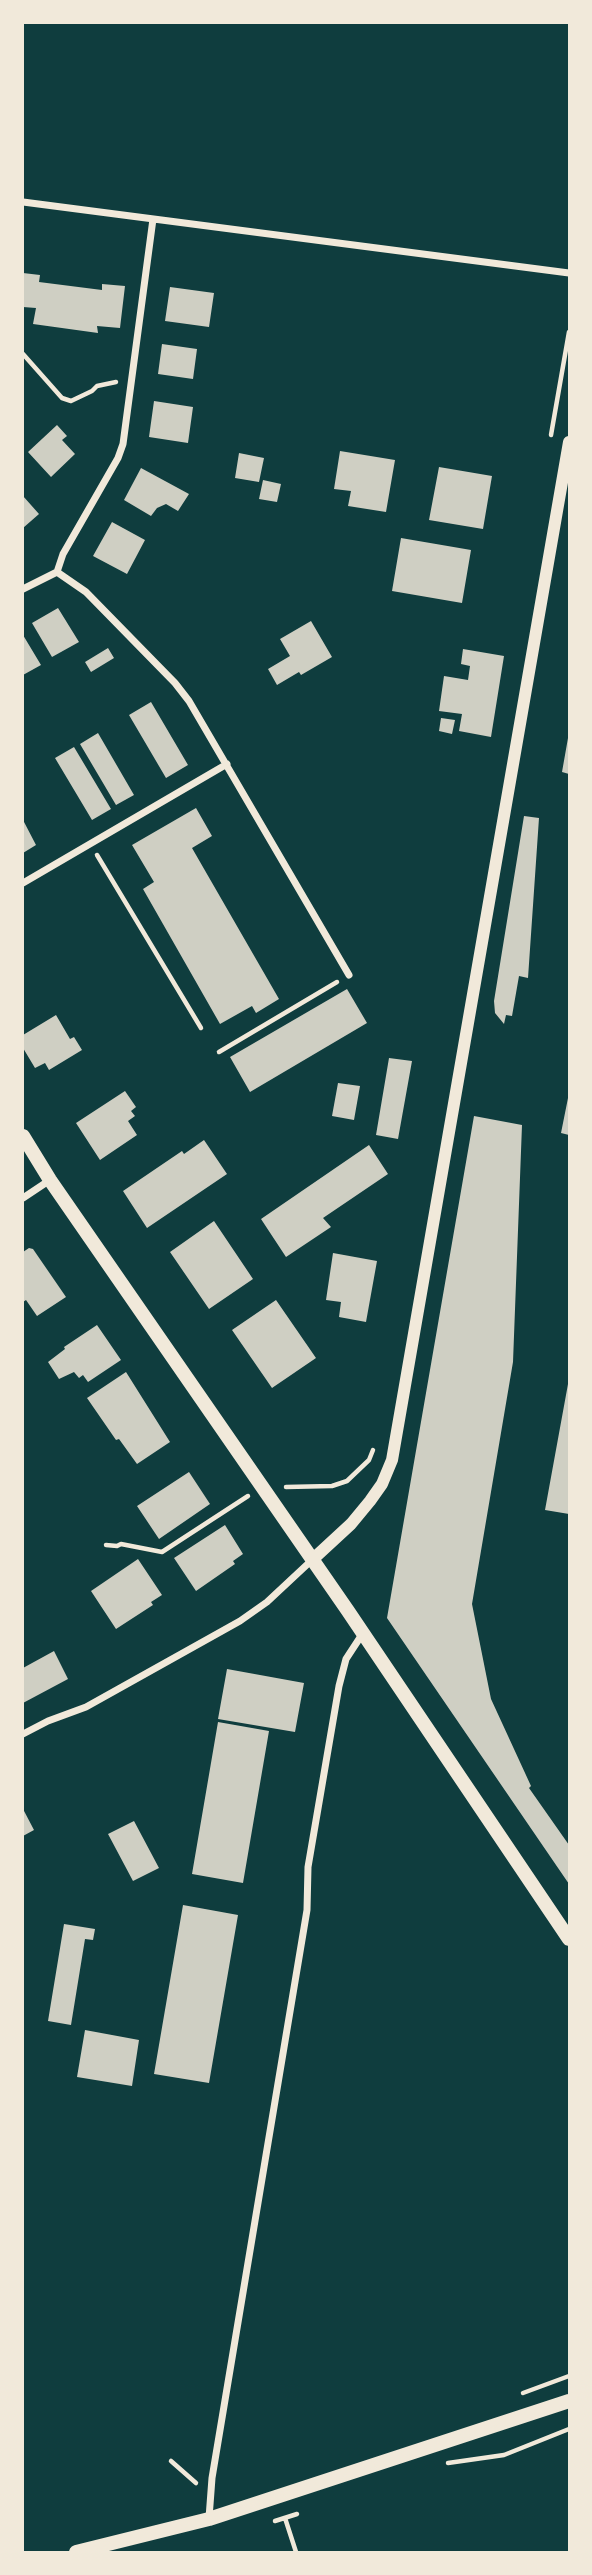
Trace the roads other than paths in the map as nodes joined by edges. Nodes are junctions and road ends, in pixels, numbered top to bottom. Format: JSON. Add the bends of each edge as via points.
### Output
{"nodes":[{"id":1,"x":23,"y":202,"type":"edge"},
{"id":2,"x":153,"y":219,"type":"junction"},
{"id":3,"x":569,"y":273,"type":"edge"},
{"id":4,"x":569,"y":442,"type":"edge"},
{"id":5,"x":57,"y":572,"type":"junction"},
{"id":6,"x":23,"y":589,"type":"edge"},
{"id":7,"x":227,"y":764,"type":"junction"},
{"id":8,"x":23,"y":883,"type":"edge"},
{"id":9,"x":349,"y":975,"type":"road end"},
{"id":10,"x":23,"y":1136,"type":"edge"},
{"id":11,"x":50,"y":1180,"type":"junction"},
{"id":12,"x":23,"y":1198,"type":"edge"},
{"id":13,"x":312,"y":1560,"type":"junction"},
{"id":14,"x":363,"y":1633,"type":"junction"},
{"id":15,"x":23,"y":1734,"type":"edge"},
{"id":16,"x":569,"y":1939,"type":"edge"},
{"id":17,"x":569,"y":2401,"type":"edge"},
{"id":18,"x":209,"y":2519,"type":"junction"},
{"id":19,"x":76,"y":2552,"type":"edge"}],
"edges":[{"from":1,"to":2,"type":"street"},
{"from":2,"to":3,"type":"street"},
{"from":2,"to":5,"type":"street","via":[[123,444]]},
{"from":4,"to":13,"type":"street","via":[[392,1461],[370,1501]]},
{"from":5,"to":6,"type":"street"},
{"from":5,"to":7,"type":"street","via":[[86,592],[175,683]]},
{"from":7,"to":8,"type":"street"},
{"from":7,"to":9,"type":"street"},
{"from":10,"to":11,"type":"main road"},
{"from":11,"to":12,"type":"street"},
{"from":11,"to":13,"type":"main road"},
{"from":13,"to":14,"type":"main road"},
{"from":13,"to":15,"type":"street","via":[[247,1616],[86,1707]]},
{"from":14,"to":16,"type":"main road"},
{"from":14,"to":18,"type":"street","via":[[346,1659],[339,1686],[308,1867],[307,1910],[210,2489]]},
{"from":17,"to":18,"type":"main road"},
{"from":18,"to":19,"type":"main road"}]}
